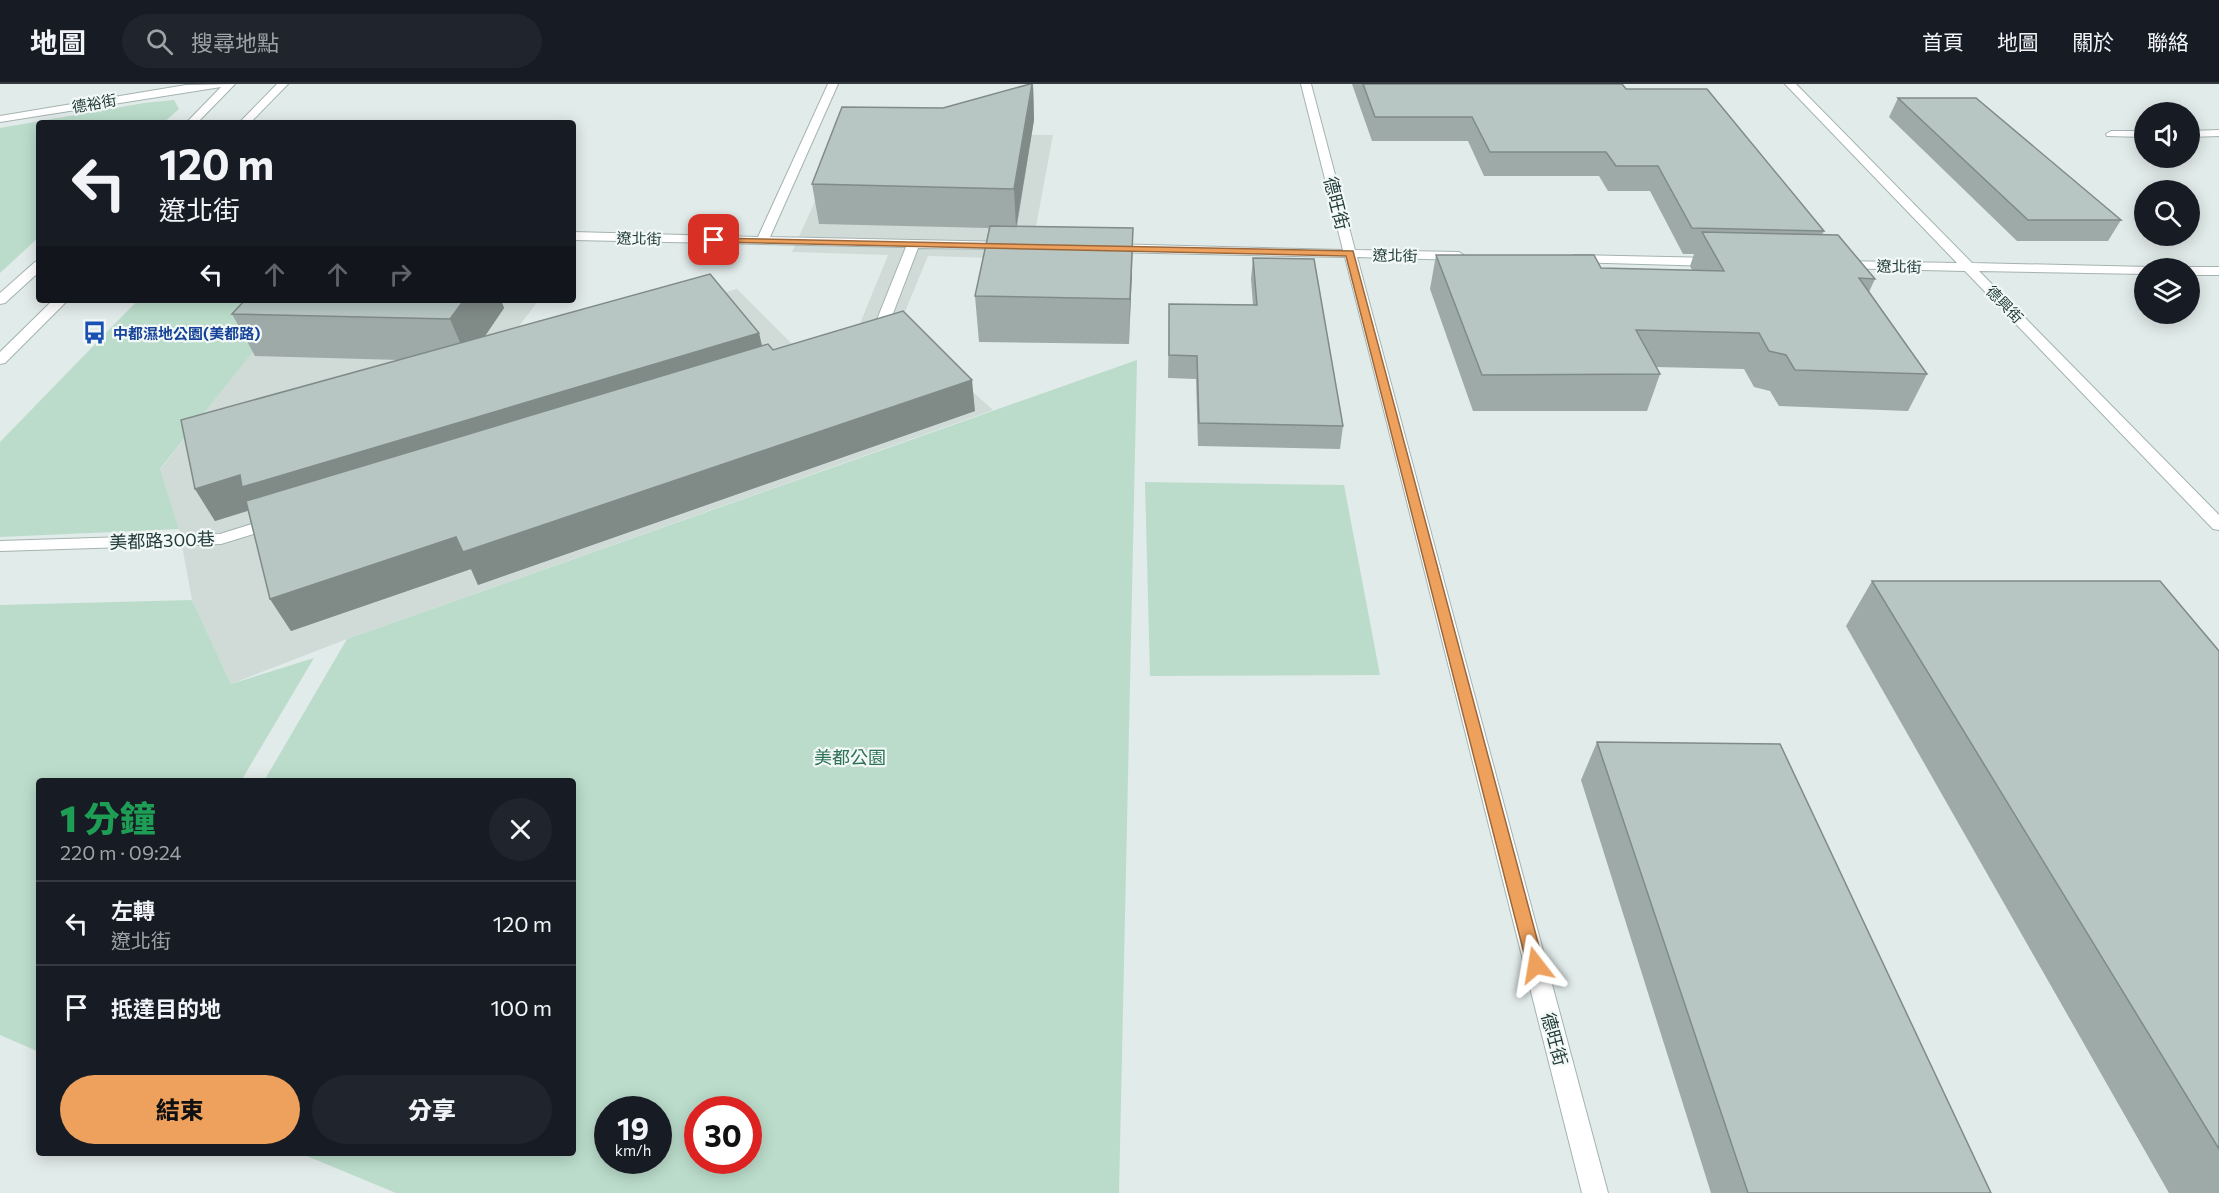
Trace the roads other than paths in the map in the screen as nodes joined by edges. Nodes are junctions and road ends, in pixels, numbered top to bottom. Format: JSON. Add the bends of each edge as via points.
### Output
{"nodes":[{"id":1,"x":223,"y":84,"type":"edge"},
{"id":2,"x":230,"y":84,"type":"edge"},
{"id":3,"x":283,"y":84,"type":"edge"},
{"id":4,"x":833,"y":84,"type":"edge"},
{"id":5,"x":1306,"y":84,"type":"edge"},
{"id":6,"x":1790,"y":84,"type":"edge"},
{"id":7,"x":0,"y":119,"type":"edge"},
{"id":8,"x":194,"y":120,"type":"edge"},
{"id":9,"x":247,"y":120,"type":"edge"},
{"id":10,"x":2219,"y":133,"type":"edge"},
{"id":11,"x":2111,"y":134,"type":"dead end"},
{"id":12,"x":2134,"y":134,"type":"edge"},
{"id":13,"x":2200,"y":134,"type":"edge"},
{"id":14,"x":576,"y":236,"type":"edge"},
{"id":15,"x":762,"y":241,"type":"junction"},
{"id":16,"x":913,"y":244,"type":"junction"},
{"id":17,"x":1018,"y":246,"type":"edge"},
{"id":18,"x":1100,"y":248,"type":"edge"},
{"id":19,"x":1350,"y":254,"type":"junction"},
{"id":20,"x":1473,"y":256,"type":"edge"},
{"id":21,"x":1556,"y":258,"type":"edge"},
{"id":22,"x":1722,"y":262,"type":"edge"},
{"id":23,"x":1828,"y":265,"type":"edge"},
{"id":24,"x":36,"y":268,"type":"edge"},
{"id":25,"x":1970,"y":268,"type":"junction"},
{"id":26,"x":2134,"y":270,"type":"edge"},
{"id":27,"x":2200,"y":271,"type":"edge"},
{"id":28,"x":2219,"y":271,"type":"edge"},
{"id":29,"x":0,"y":300,"type":"edge"},
{"id":30,"x":59,"y":303,"type":"edge"},
{"id":31,"x":867,"y":340,"type":"edge"},
{"id":32,"x":0,"y":360,"type":"edge"},
{"id":33,"x":289,"y":518,"type":"edge"},
{"id":34,"x":2219,"y":525,"type":"edge"},
{"id":35,"x":0,"y":546,"type":"edge"},
{"id":36,"x":1595,"y":1193,"type":"edge"}],
"edges":[{"from":1,"to":7,"type":"street","name":"德裕街"},
{"from":2,"to":8,"type":"street"},
{"from":3,"to":9,"type":"street"},
{"from":4,"to":15,"type":"street"},
{"from":5,"to":19,"type":"street","name":"德旺街"},
{"from":6,"to":25,"type":"street","name":"德興街"},
{"from":10,"to":13,"type":"street"},
{"from":11,"to":12,"type":"street"},
{"from":14,"to":15,"type":"street","name":"遼北街"},
{"from":15,"to":16,"type":"street","name":"遼北街"},
{"from":16,"to":17,"type":"street","name":"遼北街"},
{"from":16,"to":31,"type":"street","via":[[879,336]]},
{"from":18,"to":19,"type":"street","name":"遼北街"},
{"from":19,"to":20,"type":"street","name":"遼北街"},
{"from":19,"to":36,"type":"street","name":"德旺街"},
{"from":21,"to":22,"type":"street"},
{"from":23,"to":25,"type":"street","name":"遼北街"},
{"from":24,"to":29,"type":"street"},
{"from":25,"to":26,"type":"street","name":"遼北街"},
{"from":25,"to":34,"type":"street","name":"德興街"},
{"from":27,"to":28,"type":"street"},
{"from":30,"to":32,"type":"street"},
{"from":33,"to":35,"type":"street","name":"美都路300巷","via":[[221,539]]}]}
